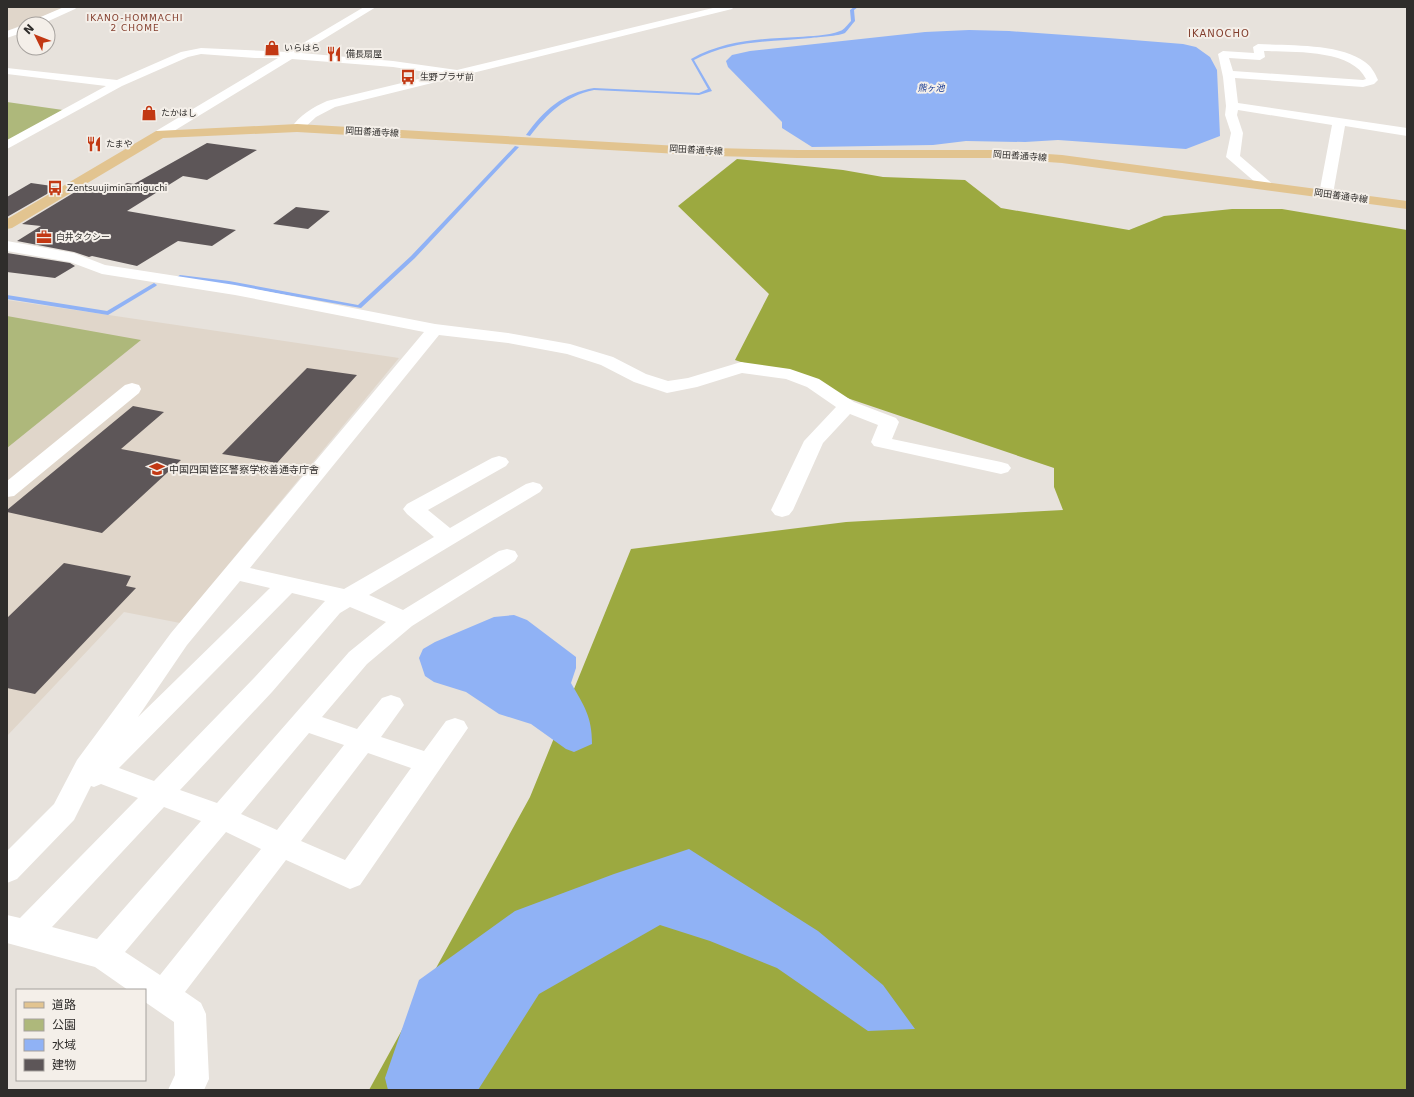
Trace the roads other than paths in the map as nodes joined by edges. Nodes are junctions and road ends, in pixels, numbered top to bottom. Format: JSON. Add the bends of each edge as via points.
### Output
{"nodes":[{"id":1,"x":72,"y":7,"type":"edge"},
{"id":2,"x":371,"y":7,"type":"edge"},
{"id":3,"x":729,"y":7,"type":"edge"},
{"id":4,"x":51,"y":16,"type":"edge"},
{"id":5,"x":650,"y":16,"type":"dead end"},
{"id":6,"x":644,"y":27,"type":"junction"},
{"id":7,"x":290,"y":56,"type":"junction"},
{"id":8,"x":7,"y":71,"type":"edge"},
{"id":9,"x":455,"y":73,"type":"junction"},
{"id":10,"x":1229,"y":74,"type":"junction"},
{"id":11,"x":118,"y":84,"type":"junction"},
{"id":12,"x":1232,"y":106,"type":"junction"},
{"id":13,"x":1339,"y":122,"type":"junction"},
{"id":14,"x":297,"y":128,"type":"junction"},
{"id":15,"x":1407,"y":132,"type":"edge"},
{"id":16,"x":160,"y":134,"type":"junction"},
{"id":17,"x":7,"y":145,"type":"edge"},
{"id":18,"x":1268,"y":186,"type":"junction"},
{"id":19,"x":1326,"y":194,"type":"junction"},
{"id":20,"x":1407,"y":204,"type":"edge"},
{"id":21,"x":7,"y":225,"type":"edge"},
{"id":22,"x":7,"y":246,"type":"edge"},
{"id":23,"x":435,"y":329,"type":"junction"},
{"id":24,"x":132,"y":390,"type":"dead end"},
{"id":25,"x":847,"y":406,"type":"junction"},
{"id":26,"x":499,"y":462,"type":"dead end"},
{"id":27,"x":1001,"y":468,"type":"dead end"},
{"id":28,"x":533,"y":488,"type":"dead end"},
{"id":29,"x":7,"y":490,"type":"edge"},
{"id":30,"x":782,"y":510,"type":"dead end"},
{"id":31,"x":449,"y":538,"type":"junction"},
{"id":32,"x":507,"y":556,"type":"dead end"},
{"id":33,"x":234,"y":572,"type":"junction"},
{"id":34,"x":288,"y":584,"type":"junction"},
{"id":35,"x":348,"y":597,"type":"junction"},
{"id":36,"x":404,"y":620,"type":"junction"},
{"id":37,"x":391,"y":705,"type":"dead end"},
{"id":38,"x":304,"y":721,"type":"junction"},
{"id":39,"x":455,"y":728,"type":"dead end"},
{"id":40,"x":363,"y":741,"type":"junction"},
{"id":41,"x":430,"y":764,"type":"junction"},
{"id":42,"x":98,"y":772,"type":"junction"},
{"id":43,"x":159,"y":794,"type":"junction"},
{"id":44,"x":72,"y":798,"type":"junction"},
{"id":45,"x":221,"y":817,"type":"junction"},
{"id":46,"x":281,"y":845,"type":"junction"},
{"id":47,"x":7,"y":870,"type":"edge"},
{"id":48,"x":16,"y":931,"type":"edge"},
{"id":49,"x":102,"y":955,"type":"junction"},
{"id":50,"x":163,"y":996,"type":"junction"},
{"id":51,"x":185,"y":1090,"type":"edge"}],
"edges":[{"from":1,"to":4,"type":"street"},
{"from":2,"to":7,"type":"street"},
{"from":3,"to":6,"type":"street"},
{"from":5,"to":6,"type":"street","via":[[642,25]]},
{"from":6,"to":9,"type":"street"},
{"from":7,"to":9,"type":"street","via":[[393,64]]},
{"from":7,"to":11,"type":"street","via":[[201,51],[186,54]]},
{"from":7,"to":16,"type":"street"},
{"from":8,"to":11,"type":"street"},
{"from":9,"to":14,"type":"street","via":[[331,104],[309,115]]},
{"from":10,"to":10,"type":"street","via":[[1363,84],[1372,80],[1366,68],[1360,63],[1338,55],[1258,47],[1260,57],[1223,54]]},
{"from":10,"to":12,"type":"street"},
{"from":11,"to":17,"type":"street"},
{"from":12,"to":13,"type":"street"},
{"from":12,"to":18,"type":"street","via":[[1231,115],[1237,133],[1233,158]]},
{"from":13,"to":15,"type":"street"},
{"from":13,"to":19,"type":"street"},
{"from":14,"to":16,"type":"main road","name":"岡田善通寺線"},
{"from":14,"to":18,"type":"main road","name":"岡田善通寺線","via":[[714,152],[993,154],[1062,159]]},
{"from":16,"to":21,"type":"main road","name":"岡田善通寺線"},
{"from":18,"to":19,"type":"main road","name":"岡田善通寺線"},
{"from":19,"to":20,"type":"main road","name":"岡田善通寺線"},
{"from":22,"to":23,"type":"street","via":[[74,258],[102,269],[250,293]]},
{"from":23,"to":25,"type":"street","via":[[570,349],[667,387],[691,383],[741,367],[790,374],[813,384]]},
{"from":23,"to":33,"type":"street"},
{"from":24,"to":29,"type":"street"},
{"from":25,"to":27,"type":"street","via":[[889,422],[881,442]]},
{"from":25,"to":30,"type":"street","via":[[814,441]]},
{"from":26,"to":31,"type":"street","via":[[414,509]]},
{"from":28,"to":31,"type":"street"},
{"from":31,"to":35,"type":"street"},
{"from":32,"to":36,"type":"street"},
{"from":33,"to":34,"type":"street"},
{"from":33,"to":44,"type":"street","via":[[179,639],[87,768]]},
{"from":34,"to":35,"type":"street"},
{"from":34,"to":42,"type":"street"},
{"from":35,"to":36,"type":"street"},
{"from":35,"to":43,"type":"street","via":[[332,607],[263,685]]},
{"from":36,"to":38,"type":"street","via":[[358,658]]},
{"from":37,"to":40,"type":"street"},
{"from":38,"to":40,"type":"street"},
{"from":38,"to":45,"type":"street"},
{"from":39,"to":41,"type":"street"},
{"from":40,"to":41,"type":"street"},
{"from":40,"to":46,"type":"street"},
{"from":41,"to":46,"type":"street","via":[[350,876]]},
{"from":42,"to":43,"type":"street"},
{"from":42,"to":44,"type":"street"},
{"from":43,"to":45,"type":"street"},
{"from":43,"to":48,"type":"street"},
{"from":44,"to":47,"type":"street","via":[[64,812]]},
{"from":45,"to":46,"type":"street"},
{"from":45,"to":49,"type":"street"},
{"from":46,"to":50,"type":"street"},
{"from":48,"to":49,"type":"street"},
{"from":49,"to":50,"type":"street"},
{"from":50,"to":51,"type":"street","via":[[190,1014],[192,1079]]}]}
